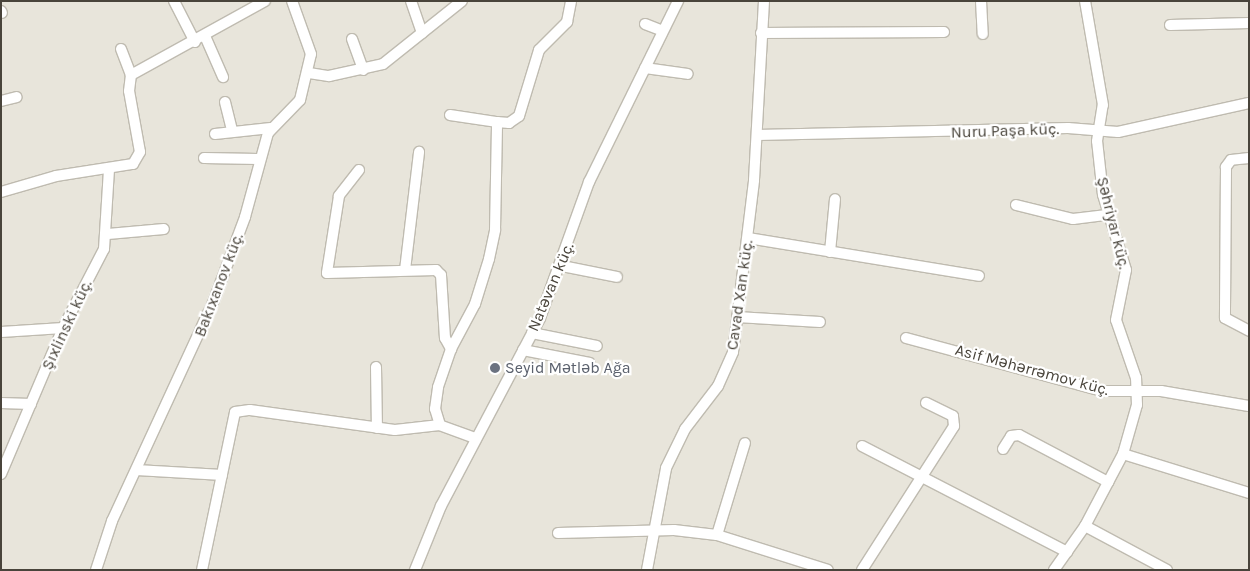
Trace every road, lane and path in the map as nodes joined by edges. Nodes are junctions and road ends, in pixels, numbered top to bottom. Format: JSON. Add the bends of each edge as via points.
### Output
{"nodes":[{"id":1,"x":174,"y":1,"type":"edge"},
{"id":2,"x":265,"y":1,"type":"edge"},
{"id":3,"x":292,"y":1,"type":"edge"},
{"id":4,"x":411,"y":1,"type":"edge"},
{"id":5,"x":462,"y":1,"type":"edge"},
{"id":6,"x":571,"y":1,"type":"edge"},
{"id":7,"x":678,"y":1,"type":"edge"},
{"id":8,"x":764,"y":1,"type":"edge"},
{"id":9,"x":981,"y":1,"type":"edge"},
{"id":10,"x":1085,"y":1,"type":"edge"},
{"id":11,"x":1249,"y":23,"type":"edge"},
{"id":12,"x":646,"y":24,"type":"dead end"},
{"id":13,"x":1170,"y":25,"type":"dead end"},
{"id":14,"x":664,"y":31,"type":"junction"},
{"id":15,"x":944,"y":32,"type":"dead end"},
{"id":16,"x":422,"y":33,"type":"junction"},
{"id":17,"x":761,"y":33,"type":"junction"},
{"id":18,"x":983,"y":34,"type":"dead end"},
{"id":19,"x":205,"y":36,"type":"junction"},
{"id":20,"x":352,"y":39,"type":"dead end"},
{"id":21,"x":195,"y":42,"type":"junction"},
{"id":22,"x":121,"y":49,"type":"dead end"},
{"id":23,"x":645,"y":68,"type":"junction"},
{"id":24,"x":362,"y":70,"type":"junction"},
{"id":25,"x":309,"y":73,"type":"junction"},
{"id":26,"x":688,"y":74,"type":"dead end"},
{"id":27,"x":131,"y":75,"type":"junction"},
{"id":28,"x":223,"y":77,"type":"dead end"},
{"id":29,"x":17,"y":97,"type":"dead end"},
{"id":30,"x":1,"y":101,"type":"edge"},
{"id":31,"x":225,"y":102,"type":"dead end"},
{"id":32,"x":1249,"y":103,"type":"edge"},
{"id":33,"x":450,"y":115,"type":"dead end"},
{"id":34,"x":497,"y":122,"type":"junction"},
{"id":35,"x":271,"y":128,"type":"junction"},
{"id":36,"x":232,"y":131,"type":"junction"},
{"id":37,"x":1100,"y":131,"type":"junction"},
{"id":38,"x":215,"y":134,"type":"dead end"},
{"id":39,"x":757,"y":135,"type":"junction"},
{"id":40,"x":419,"y":152,"type":"dead end"},
{"id":41,"x":204,"y":158,"type":"dead end"},
{"id":42,"x":1249,"y":158,"type":"edge"},
{"id":43,"x":258,"y":160,"type":"junction"},
{"id":44,"x":109,"y":170,"type":"junction"},
{"id":45,"x":359,"y":170,"type":"dead end"},
{"id":46,"x":1,"y":192,"type":"edge"},
{"id":47,"x":835,"y":199,"type":"dead end"},
{"id":48,"x":1016,"y":206,"type":"dead end"},
{"id":49,"x":1107,"y":214,"type":"junction"},
{"id":50,"x":164,"y":229,"type":"dead end"},
{"id":51,"x":108,"y":234,"type":"junction"},
{"id":52,"x":748,"y":238,"type":"junction"},
{"id":53,"x":830,"y":252,"type":"junction"},
{"id":54,"x":562,"y":266,"type":"junction"},
{"id":55,"x":405,"y":270,"type":"junction"},
{"id":56,"x":979,"y":276,"type":"dead end"},
{"id":57,"x":618,"y":277,"type":"dead end"},
{"id":58,"x":737,"y":317,"type":"junction"},
{"id":59,"x":820,"y":322,"type":"dead end"},
{"id":60,"x":63,"y":328,"type":"junction"},
{"id":61,"x":1249,"y":331,"type":"edge"},
{"id":62,"x":1,"y":332,"type":"edge"},
{"id":63,"x":532,"y":333,"type":"junction"},
{"id":64,"x":906,"y":338,"type":"dead end"},
{"id":65,"x":597,"y":346,"type":"dead end"},
{"id":66,"x":451,"y":349,"type":"junction"},
{"id":67,"x":523,"y":350,"type":"junction"},
{"id":68,"x":590,"y":362,"type":"dead end"},
{"id":69,"x":376,"y":367,"type":"dead end"},
{"id":70,"x":1136,"y":392,"type":"junction"},
{"id":71,"x":1,"y":403,"type":"edge"},
{"id":72,"x":926,"y":403,"type":"dead end"},
{"id":73,"x":31,"y":404,"type":"junction"},
{"id":74,"x":1249,"y":406,"type":"edge"},
{"id":75,"x":440,"y":425,"type":"junction"},
{"id":76,"x":377,"y":428,"type":"junction"},
{"id":77,"x":475,"y":438,"type":"junction"},
{"id":78,"x":744,"y":443,"type":"dead end"},
{"id":79,"x":862,"y":446,"type":"dead end"},
{"id":80,"x":1003,"y":449,"type":"dead end"},
{"id":81,"x":1123,"y":454,"type":"junction"},
{"id":82,"x":137,"y":470,"type":"junction"},
{"id":83,"x":1,"y":474,"type":"edge"},
{"id":84,"x":222,"y":475,"type":"junction"},
{"id":85,"x":921,"y":476,"type":"junction"},
{"id":86,"x":1108,"y":482,"type":"junction"},
{"id":87,"x":1249,"y":493,"type":"edge"},
{"id":88,"x":1085,"y":526,"type":"junction"},
{"id":89,"x":653,"y":530,"type":"junction"},
{"id":90,"x":558,"y":532,"type":"dead end"},
{"id":91,"x":718,"y":535,"type":"junction"},
{"id":92,"x":1067,"y":552,"type":"junction"},
{"id":93,"x":96,"y":570,"type":"edge"},
{"id":94,"x":203,"y":570,"type":"edge"},
{"id":95,"x":415,"y":570,"type":"edge"},
{"id":96,"x":647,"y":570,"type":"edge"},
{"id":97,"x":828,"y":570,"type":"edge"},
{"id":98,"x":862,"y":570,"type":"edge"},
{"id":99,"x":1054,"y":570,"type":"edge"},
{"id":100,"x":1168,"y":570,"type":"edge"}],
"edges":[{"from":1,"to":21,"type":"street"},
{"from":2,"to":19,"type":"street"},
{"from":3,"to":25,"type":"street","name":"Bakıxanov küç.","via":[[311,54]]},
{"from":4,"to":16,"type":"street"},
{"from":5,"to":16,"type":"street"},
{"from":6,"to":34,"type":"street","via":[[567,22],[538,50],[519,116],[509,123]]},
{"from":7,"to":14,"type":"street","name":"Natəvan küç."},
{"from":8,"to":17,"type":"street","name":"Cavad Xan küç."},
{"from":9,"to":18,"type":"street"},
{"from":10,"to":37,"type":"street","name":"Şəhriyar küç.","via":[[1103,105]]},
{"from":11,"to":13,"type":"street"},
{"from":12,"to":14,"type":"street"},
{"from":14,"to":23,"type":"street","name":"Natəvan küç."},
{"from":15,"to":17,"type":"street"},
{"from":16,"to":24,"type":"street","via":[[383,64]]},
{"from":17,"to":39,"type":"street","name":"Cavad Xan küç."},
{"from":19,"to":21,"type":"street"},
{"from":19,"to":28,"type":"street"},
{"from":20,"to":24,"type":"street"},
{"from":21,"to":27,"type":"street"},
{"from":22,"to":27,"type":"street"},
{"from":23,"to":26,"type":"street"},
{"from":23,"to":54,"type":"street","name":"Natəvan küç.","via":[[589,182]]},
{"from":24,"to":25,"type":"street","via":[[320,77]]},
{"from":25,"to":35,"type":"street","name":"Bakıxanov küç.","via":[[300,100]]},
{"from":27,"to":44,"type":"street","via":[[129,91],[139,158]]},
{"from":29,"to":30,"type":"street"},
{"from":31,"to":36,"type":"street"},
{"from":32,"to":37,"type":"street","name":"Nuru Paşa küç.","via":[[1118,132]]},
{"from":33,"to":34,"type":"street"},
{"from":34,"to":66,"type":"street","via":[[495,230],[475,304]]},
{"from":35,"to":36,"type":"street"},
{"from":35,"to":43,"type":"street","name":"Bakıxanov küç."},
{"from":36,"to":38,"type":"street"},
{"from":37,"to":39,"type":"street","name":"Nuru Paşa küç."},
{"from":37,"to":49,"type":"street","name":"Şəhriyar küç.","via":[[1097,157]]},
{"from":39,"to":52,"type":"street","name":"Cavad Xan küç."},
{"from":40,"to":55,"type":"street"},
{"from":41,"to":43,"type":"street"},
{"from":42,"to":61,"type":"street","via":[[1231,160],[1226,166],[1225,318]]},
{"from":43,"to":82,"type":"street","name":"Bakıxanov küç.","via":[[234,247],[192,352]]},
{"from":44,"to":46,"type":"street","via":[[56,176]]},
{"from":44,"to":51,"type":"street","name":"Şıxlinski küç."},
{"from":45,"to":55,"type":"street","via":[[340,196],[327,273]]},
{"from":47,"to":53,"type":"street"},
{"from":48,"to":49,"type":"street","via":[[1073,219]]},
{"from":49,"to":70,"type":"street","name":"Şəhriyar küç.","via":[[1125,260],[1126,280],[1116,320],[1136,378]]},
{"from":50,"to":51,"type":"street"},
{"from":51,"to":60,"type":"street","name":"Şıxlinski küç."},
{"from":52,"to":53,"type":"street"},
{"from":52,"to":58,"type":"street","name":"Cavad Xan küç."},
{"from":53,"to":56,"type":"street"},
{"from":54,"to":57,"type":"street"},
{"from":54,"to":63,"type":"street","name":"Natəvan küç."},
{"from":55,"to":66,"type":"street","via":[[441,274],[445,338]]},
{"from":58,"to":59,"type":"street"},
{"from":58,"to":89,"type":"street","name":"Cavad Xan küç.","via":[[727,369],[685,430],[666,468]]},
{"from":60,"to":62,"type":"street"},
{"from":60,"to":73,"type":"street","name":"Şıxlinski küç."},
{"from":63,"to":65,"type":"street"},
{"from":63,"to":67,"type":"street","name":"Natəvan küç."},
{"from":64,"to":70,"type":"street","name":"Asif Məhərrəmov küç.","via":[[1104,391]]},
{"from":66,"to":75,"type":"street","via":[[436,402]]},
{"from":67,"to":68,"type":"street"},
{"from":67,"to":77,"type":"street","name":"Natəvan küç."},
{"from":69,"to":76,"type":"street"},
{"from":70,"to":74,"type":"street","name":"Asif Məhərrəmov küç.","via":[[1161,391]]},
{"from":70,"to":81,"type":"street","name":"Şəhriyar küç.","via":[[1135,418]]},
{"from":71,"to":73,"type":"street"},
{"from":72,"to":85,"type":"street","via":[[955,420]]},
{"from":73,"to":83,"type":"street","name":"Şıxlinski küç."},
{"from":75,"to":76,"type":"street","via":[[423,430]]},
{"from":75,"to":77,"type":"street"},
{"from":76,"to":84,"type":"street","via":[[240,410],[232,417]]},
{"from":77,"to":95,"type":"street","name":"Natəvan küç.","via":[[432,524]]},
{"from":78,"to":91,"type":"street"},
{"from":79,"to":85,"type":"street"},
{"from":80,"to":86,"type":"street","via":[[1011,436],[1019,435]]},
{"from":81,"to":86,"type":"street","name":"Şəhriyar küç."},
{"from":81,"to":87,"type":"street"},
{"from":82,"to":84,"type":"street"},
{"from":82,"to":93,"type":"street","name":"Bakıxanov küç."},
{"from":84,"to":94,"type":"street"},
{"from":85,"to":92,"type":"street"},
{"from":85,"to":98,"type":"street"},
{"from":86,"to":88,"type":"street","name":"Şəhriyar küç."},
{"from":88,"to":92,"type":"street","name":"Şəhriyar küç."},
{"from":88,"to":100,"type":"street"},
{"from":89,"to":90,"type":"street"},
{"from":89,"to":91,"type":"street"},
{"from":89,"to":96,"type":"street","name":"Cavad Xan küç."},
{"from":91,"to":97,"type":"street"},
{"from":92,"to":99,"type":"street","name":"Şəhriyar küç."}]}
